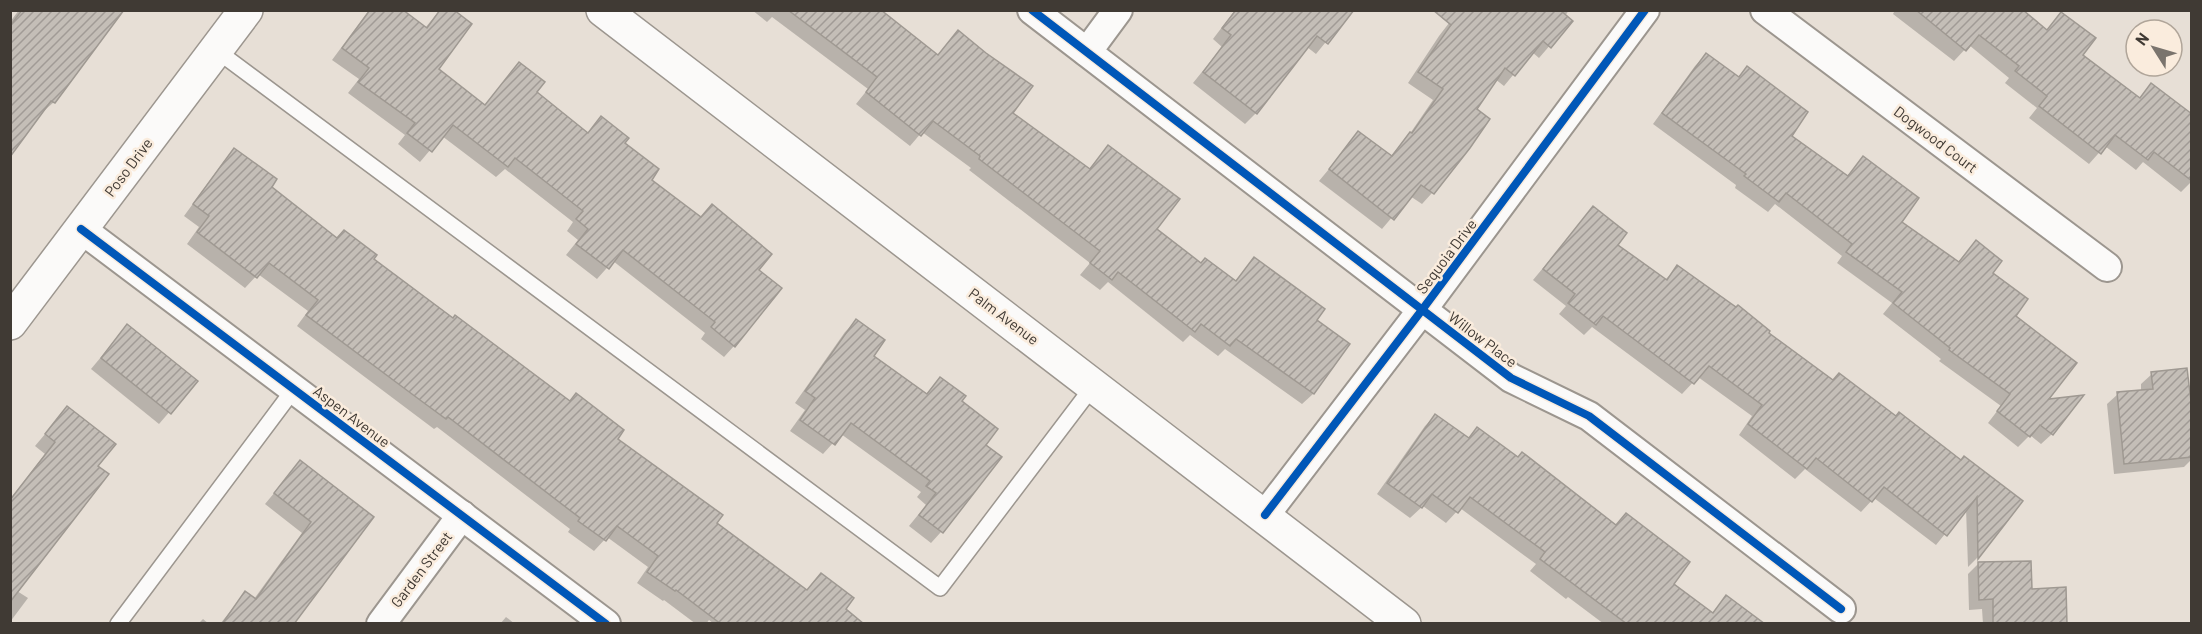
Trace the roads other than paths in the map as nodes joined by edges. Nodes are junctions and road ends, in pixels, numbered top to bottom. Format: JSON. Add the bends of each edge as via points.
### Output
{"nodes":[{"id":1,"x":246,"y":10,"type":"edge"},
{"id":2,"x":603,"y":10,"type":"edge"},
{"id":3,"x":1032,"y":10,"type":"edge"},
{"id":4,"x":1118,"y":10,"type":"edge"},
{"id":5,"x":1645,"y":10,"type":"edge"},
{"id":6,"x":1765,"y":10,"type":"edge"},
{"id":7,"x":216,"y":50,"type":"junction"},
{"id":8,"x":1087,"y":52,"type":"junction"},
{"id":9,"x":81,"y":229,"type":"junction"},
{"id":10,"x":2107,"y":267,"type":"dead end"},
{"id":11,"x":1422,"y":310,"type":"junction"},
{"id":12,"x":10,"y":324,"type":"edge"},
{"id":13,"x":1094,"y":385,"type":"junction"},
{"id":14,"x":294,"y":389,"type":"junction"},
{"id":15,"x":462,"y":515,"type":"junction"},
{"id":16,"x":1265,"y":515,"type":"junction"},
{"id":17,"x":1841,"y":609,"type":"dead end"},
{"id":18,"x":118,"y":624,"type":"edge"},
{"id":19,"x":381,"y":624,"type":"edge"},
{"id":20,"x":606,"y":624,"type":"edge"},
{"id":21,"x":1404,"y":624,"type":"edge"}],
"edges":[{"from":1,"to":7,"type":"main road","name":"Poso Drive"},
{"from":2,"to":13,"type":"main road","name":"Palm Avenue"},
{"from":3,"to":8,"type":"street","name":"Willow Place"},
{"from":4,"to":8,"type":"street"},
{"from":5,"to":11,"type":"street","name":"Sequoia Drive"},
{"from":6,"to":10,"type":"street","name":"Dogwood Court"},
{"from":7,"to":9,"type":"main road","name":"Poso Drive"},
{"from":7,"to":13,"type":"lane","via":[[940,588]]},
{"from":8,"to":11,"type":"street","name":"Willow Place"},
{"from":9,"to":12,"type":"main road","name":"Poso Drive"},
{"from":9,"to":14,"type":"street","name":"Aspen Avenue"},
{"from":11,"to":16,"type":"street","name":"Sequoia Drive"},
{"from":11,"to":17,"type":"street","name":"Willow Place","via":[[1511,378],[1589,416]]},
{"from":13,"to":16,"type":"main road","name":"Palm Avenue"},
{"from":14,"to":15,"type":"street","name":"Aspen Avenue"},
{"from":14,"to":18,"type":"lane"},
{"from":15,"to":19,"type":"street","name":"Garden Street"},
{"from":15,"to":20,"type":"street","name":"Aspen Avenue"},
{"from":16,"to":21,"type":"main road","name":"Palm Avenue"}]}
